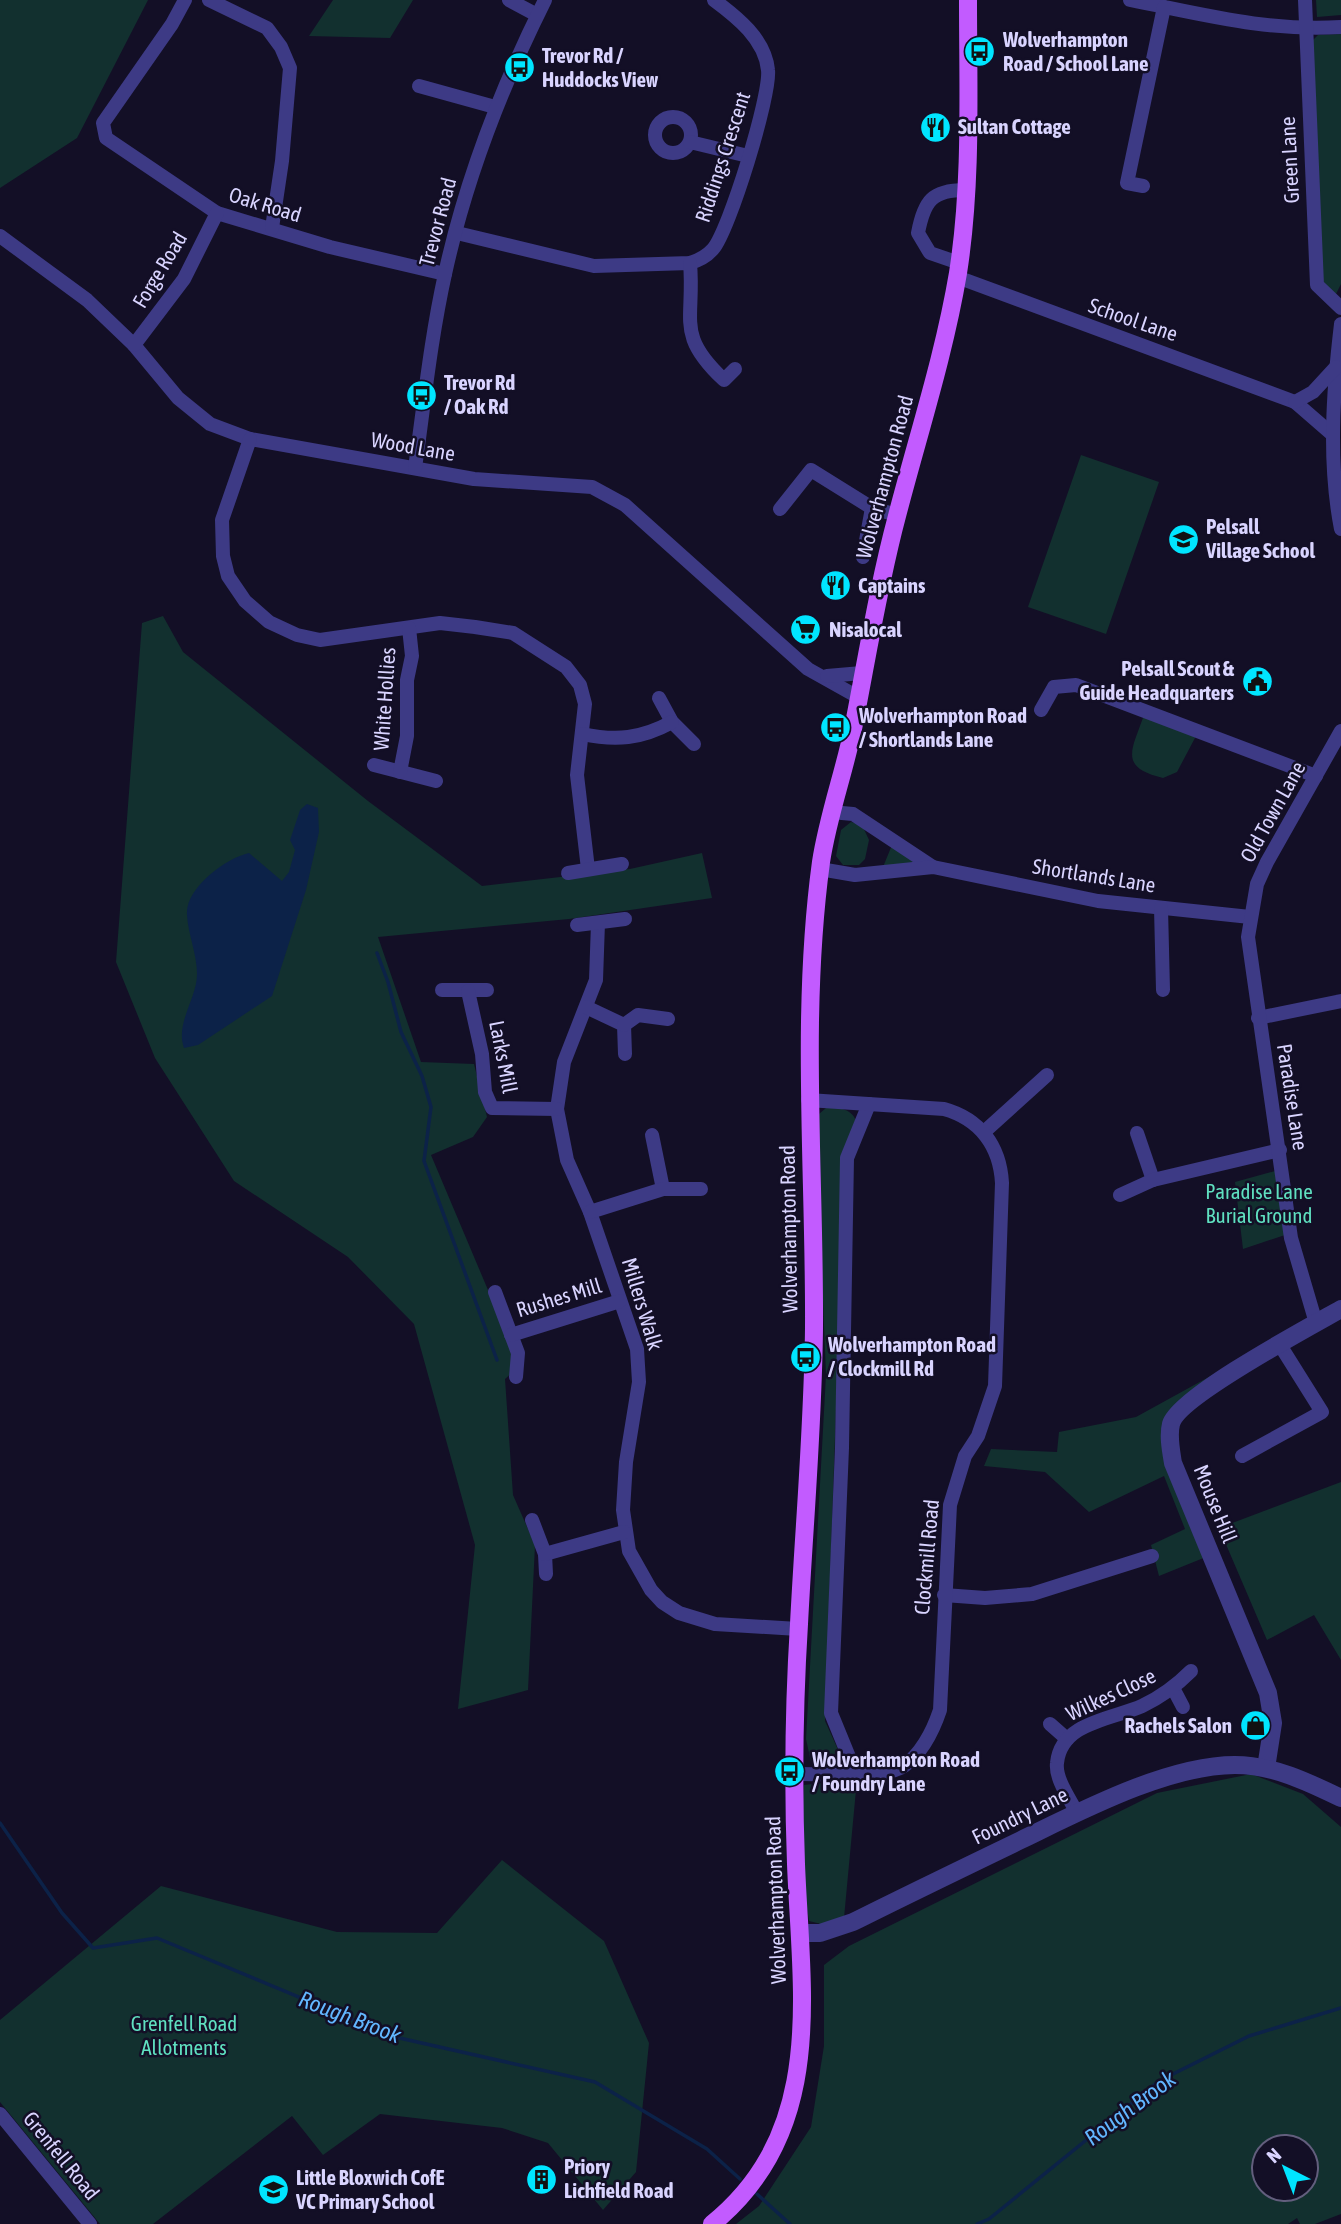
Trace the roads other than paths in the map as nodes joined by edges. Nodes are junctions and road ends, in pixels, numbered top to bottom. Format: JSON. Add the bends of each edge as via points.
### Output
{"nodes":[{"id":1,"x":184,"y":0,"type":"edge"},
{"id":2,"x":209,"y":0,"type":"edge"},
{"id":3,"x":509,"y":0,"type":"edge"},
{"id":4,"x":545,"y":0,"type":"edge"},
{"id":5,"x":714,"y":0,"type":"edge"},
{"id":6,"x":968,"y":0,"type":"edge"},
{"id":7,"x":1134,"y":0,"type":"edge"},
{"id":8,"x":1305,"y":0,"type":"edge"},
{"id":9,"x":1164,"y":8,"type":"junction"},
{"id":10,"x":537,"y":15,"type":"junction"},
{"id":11,"x":1341,"y":27,"type":"edge"},
{"id":12,"x":1304,"y":29,"type":"junction"},
{"id":13,"x":419,"y":86,"type":"dead end"},
{"id":14,"x":495,"y":107,"type":"junction"},
{"id":15,"x":690,"y":142,"type":"dead end"},
{"id":16,"x":748,"y":156,"type":"junction"},
{"id":17,"x":1143,"y":186,"type":"dead end"},
{"id":18,"x":965,"y":190,"type":"junction"},
{"id":19,"x":217,"y":214,"type":"junction"},
{"id":20,"x":271,"y":228,"type":"junction"},
{"id":21,"x":457,"y":233,"type":"junction"},
{"id":22,"x":0,"y":236,"type":"edge"},
{"id":23,"x":690,"y":263,"type":"junction"},
{"id":24,"x":958,"y":270,"type":"junction"},
{"id":25,"x":445,"y":274,"type":"junction"},
{"id":26,"x":1341,"y":308,"type":"edge"},
{"id":27,"x":1341,"y":324,"type":"edge"},
{"id":28,"x":134,"y":345,"type":"junction"},
{"id":29,"x":1336,"y":367,"type":"junction"},
{"id":30,"x":735,"y":369,"type":"dead end"},
{"id":31,"x":1295,"y":402,"type":"junction"},
{"id":32,"x":1337,"y":404,"type":"edge"},
{"id":33,"x":1333,"y":435,"type":"junction"},
{"id":34,"x":250,"y":439,"type":"junction"},
{"id":35,"x":415,"y":468,"type":"junction"},
{"id":36,"x":872,"y":508,"type":"junction"},
{"id":37,"x":780,"y":509,"type":"dead end"},
{"id":38,"x":897,"y":515,"type":"junction"},
{"id":39,"x":1341,"y":529,"type":"edge"},
{"id":40,"x":863,"y":557,"type":"dead end"},
{"id":41,"x":409,"y":628,"type":"junction"},
{"id":42,"x":862,"y":673,"type":"junction"},
{"id":43,"x":825,"y":676,"type":"junction"},
{"id":44,"x":858,"y":697,"type":"junction"},
{"id":45,"x":659,"y":698,"type":"dead end"},
{"id":46,"x":1040,"y":713,"type":"dead end"},
{"id":47,"x":672,"y":722,"type":"junction"},
{"id":48,"x":1341,"y":731,"type":"edge"},
{"id":49,"x":582,"y":734,"type":"junction"},
{"id":50,"x":694,"y":744,"type":"dead end"},
{"id":51,"x":374,"y":765,"type":"dead end"},
{"id":52,"x":400,"y":772,"type":"junction"},
{"id":53,"x":1316,"y":776,"type":"junction"},
{"id":54,"x":436,"y":781,"type":"dead end"},
{"id":55,"x":831,"y":812,"type":"junction"},
{"id":56,"x":622,"y":864,"type":"dead end"},
{"id":57,"x":933,"y":867,"type":"junction"},
{"id":58,"x":588,"y":869,"type":"junction"},
{"id":59,"x":820,"y":869,"type":"junction"},
{"id":60,"x":568,"y":873,"type":"dead end"},
{"id":61,"x":1161,"y":908,"type":"junction"},
{"id":62,"x":1250,"y":917,"type":"junction"},
{"id":63,"x":625,"y":919,"type":"dead end"},
{"id":64,"x":598,"y":923,"type":"junction"},
{"id":65,"x":577,"y":925,"type":"dead end"},
{"id":66,"x":442,"y":990,"type":"dead end"},
{"id":67,"x":487,"y":990,"type":"dead end"},
{"id":68,"x":1163,"y":990,"type":"dead end"},
{"id":69,"x":468,"y":991,"type":"junction"},
{"id":70,"x":1341,"y":1001,"type":"edge"},
{"id":71,"x":586,"y":1007,"type":"junction"},
{"id":72,"x":1258,"y":1018,"type":"junction"},
{"id":73,"x":668,"y":1019,"type":"dead end"},
{"id":74,"x":624,"y":1025,"type":"junction"},
{"id":75,"x":625,"y":1054,"type":"dead end"},
{"id":76,"x":1047,"y":1075,"type":"dead end"},
{"id":77,"x":808,"y":1100,"type":"junction"},
{"id":78,"x":869,"y":1104,"type":"junction"},
{"id":79,"x":557,"y":1109,"type":"junction"},
{"id":80,"x":984,"y":1132,"type":"junction"},
{"id":81,"x":1137,"y":1133,"type":"dead end"},
{"id":82,"x":652,"y":1135,"type":"dead end"},
{"id":83,"x":1280,"y":1150,"type":"junction"},
{"id":84,"x":1153,"y":1180,"type":"junction"},
{"id":85,"x":663,"y":1189,"type":"junction"},
{"id":86,"x":701,"y":1189,"type":"dead end"},
{"id":87,"x":1120,"y":1195,"type":"dead end"},
{"id":88,"x":590,"y":1212,"type":"junction"},
{"id":89,"x":495,"y":1292,"type":"dead end"},
{"id":90,"x":620,"y":1301,"type":"junction"},
{"id":91,"x":1341,"y":1308,"type":"edge"},
{"id":92,"x":1316,"y":1323,"type":"junction"},
{"id":93,"x":511,"y":1335,"type":"junction"},
{"id":94,"x":1280,"y":1345,"type":"junction"},
{"id":95,"x":516,"y":1377,"type":"dead end"},
{"id":96,"x":1242,"y":1456,"type":"dead end"},
{"id":97,"x":532,"y":1520,"type":"dead end"},
{"id":98,"x":624,"y":1532,"type":"junction"},
{"id":99,"x":545,"y":1554,"type":"junction"},
{"id":100,"x":1152,"y":1556,"type":"dead end"},
{"id":101,"x":546,"y":1574,"type":"dead end"},
{"id":102,"x":944,"y":1595,"type":"junction"},
{"id":103,"x":798,"y":1629,"type":"junction"},
{"id":104,"x":1192,"y":1671,"type":"dead end"},
{"id":105,"x":1173,"y":1688,"type":"junction"},
{"id":106,"x":1183,"y":1707,"type":"dead end"},
{"id":107,"x":1050,"y":1724,"type":"dead end"},
{"id":108,"x":1067,"y":1739,"type":"junction"},
{"id":109,"x":1266,"y":1768,"type":"junction"},
{"id":110,"x":851,"y":1773,"type":"junction"},
{"id":111,"x":794,"y":1774,"type":"junction"},
{"id":112,"x":1341,"y":1798,"type":"edge"},
{"id":113,"x":1077,"y":1813,"type":"junction"},
{"id":114,"x":801,"y":1933,"type":"junction"},
{"id":115,"x":0,"y":2114,"type":"edge"},
{"id":116,"x":90,"y":2224,"type":"edge"},
{"id":117,"x":712,"y":2224,"type":"edge"}],
"edges":[{"from":1,"to":19,"type":"street","name":"Oak Road","via":[[103,123],[106,138]]},
{"from":2,"to":20,"type":"street","via":[[267,28],[290,68]]},
{"from":3,"to":10,"type":"street"},
{"from":4,"to":10,"type":"street","name":"Trevor Road"},
{"from":5,"to":16,"type":"street","name":"Riddings Crescent","via":[[750,31],[768,70],[767,92]]},
{"from":6,"to":18,"type":"main road","name":"Wolverhampton Road"},
{"from":7,"to":9,"type":"street"},
{"from":8,"to":12,"type":"street","name":"Green Lane"},
{"from":9,"to":12,"type":"street","via":[[1262,27]]},
{"from":9,"to":17,"type":"street","via":[[1127,183]]},
{"from":10,"to":14,"type":"street","name":"Trevor Road"},
{"from":11,"to":12,"type":"street"},
{"from":12,"to":26,"type":"street","name":"Green Lane","via":[[1317,285]]},
{"from":13,"to":14,"type":"street"},
{"from":14,"to":21,"type":"street","name":"Trevor Road"},
{"from":15,"to":16,"type":"street"},
{"from":16,"to":23,"type":"street","name":"Riddings Crescent","via":[[714,248]]},
{"from":18,"to":24,"type":"main road","name":"Wolverhampton Road"},
{"from":18,"to":24,"type":"street","via":[[935,195],[926,205],[918,233],[930,253]]},
{"from":19,"to":20,"type":"street","name":"Oak Road"},
{"from":19,"to":28,"type":"street","name":"Forge Road","via":[[184,279]]},
{"from":20,"to":25,"type":"street","name":"Oak Road"},
{"from":21,"to":23,"type":"street","via":[[594,266]]},
{"from":21,"to":25,"type":"street","name":"Trevor Road"},
{"from":22,"to":28,"type":"street","name":"Wood Lane","via":[[87,300]]},
{"from":23,"to":30,"type":"street","via":[[688,327],[694,345],[724,380]]},
{"from":24,"to":31,"type":"street","name":"School Lane"},
{"from":24,"to":38,"type":"main road","name":"Wolverhampton Road","via":[[933,389]]},
{"from":25,"to":35,"type":"street","name":"Trevor Road"},
{"from":27,"to":29,"type":"street"},
{"from":28,"to":34,"type":"street","name":"Wood Lane","via":[[178,398],[210,424]]},
{"from":29,"to":31,"type":"street"},
{"from":29,"to":32,"type":"street"},
{"from":31,"to":33,"type":"street","name":"School Lane"},
{"from":32,"to":33,"type":"street"},
{"from":33,"to":39,"type":"street"},
{"from":34,"to":35,"type":"street","name":"Wood Lane"},
{"from":34,"to":41,"type":"street","via":[[222,520],[228,576],[245,601],[269,622],[320,640]]},
{"from":35,"to":43,"type":"street","name":"Wood Lane","via":[[474,479],[592,487],[617,498],[808,669]]},
{"from":36,"to":37,"type":"street","via":[[811,470]]},
{"from":36,"to":38,"type":"street"},
{"from":36,"to":40,"type":"street"},
{"from":38,"to":42,"type":"main road","name":"Wolverhampton Road"},
{"from":41,"to":49,"type":"street","via":[[440,623],[513,633],[566,667],[580,685],[585,704]]},
{"from":41,"to":52,"type":"street","name":"White Hollies","via":[[412,656],[407,736]]},
{"from":42,"to":43,"type":"street"},
{"from":42,"to":44,"type":"main road","name":"Wolverhampton Road"},
{"from":43,"to":44,"type":"street","name":"Wood Lane"},
{"from":44,"to":55,"type":"main road","name":"Wolverhampton Road"},
{"from":45,"to":47,"type":"street"},
{"from":46,"to":53,"type":"street","via":[[1054,687],[1076,685]]},
{"from":47,"to":49,"type":"street","via":[[628,738]]},
{"from":47,"to":50,"type":"street"},
{"from":48,"to":53,"type":"street","name":"Old Town Lane"},
{"from":49,"to":58,"type":"street","via":[[577,775]]},
{"from":51,"to":52,"type":"street","name":"White Hollies"},
{"from":52,"to":54,"type":"street","name":"White Hollies"},
{"from":53,"to":62,"type":"street","name":"Old Town Lane","via":[[1267,862]]},
{"from":55,"to":57,"type":"street","name":"Shortlands Lane","via":[[853,814]]},
{"from":55,"to":59,"type":"main road","name":"Wolverhampton Road"},
{"from":56,"to":58,"type":"street"},
{"from":57,"to":59,"type":"street","name":"Shortlands Lane","via":[[855,875]]},
{"from":57,"to":61,"type":"street","name":"Shortlands Lane","via":[[1098,901]]},
{"from":58,"to":60,"type":"street"},
{"from":59,"to":77,"type":"main road","name":"Wolverhampton Road","via":[[810,989]]},
{"from":61,"to":62,"type":"street","name":"Shortlands Lane"},
{"from":61,"to":68,"type":"street"},
{"from":62,"to":72,"type":"street","name":"Paradise Lane","via":[[1248,937]]},
{"from":63,"to":64,"type":"street"},
{"from":64,"to":65,"type":"street"},
{"from":64,"to":71,"type":"street","name":"Millers Walk","via":[[598,969]]},
{"from":66,"to":69,"type":"street"},
{"from":67,"to":69,"type":"street"},
{"from":69,"to":79,"type":"street","name":"Larks Mill","via":[[485,1092],[492,1108]]},
{"from":70,"to":72,"type":"street"},
{"from":71,"to":74,"type":"street"},
{"from":71,"to":79,"type":"street","name":"Millers Walk","via":[[560,1074]]},
{"from":72,"to":83,"type":"street","name":"Paradise Lane"},
{"from":73,"to":74,"type":"street","via":[[638,1015]]},
{"from":74,"to":75,"type":"street"},
{"from":76,"to":80,"type":"street"},
{"from":77,"to":78,"type":"street","name":"Clockmill Road"},
{"from":77,"to":103,"type":"main road","name":"Wolverhampton Road","via":[[814,1324],[811,1448]]},
{"from":78,"to":80,"type":"street","name":"Clockmill Road","via":[[944,1109],[961,1114]]},
{"from":78,"to":110,"type":"street","via":[[847,1158],[831,1713]]},
{"from":79,"to":88,"type":"street","name":"Millers Walk","via":[[567,1160]]},
{"from":80,"to":102,"type":"street","name":"Clockmill Road","via":[[1001,1162],[1002,1183],[995,1386],[990,1409],[965,1456],[953,1494]]},
{"from":81,"to":84,"type":"street"},
{"from":82,"to":85,"type":"street"},
{"from":83,"to":84,"type":"street"},
{"from":83,"to":92,"type":"street","name":"Paradise Lane","via":[[1291,1238]]},
{"from":84,"to":87,"type":"street"},
{"from":85,"to":86,"type":"street"},
{"from":85,"to":88,"type":"street"},
{"from":88,"to":90,"type":"street","name":"Millers Walk"},
{"from":89,"to":93,"type":"street","name":"Rushes Mill"},
{"from":90,"to":93,"type":"street","name":"Rushes Mill"},
{"from":90,"to":98,"type":"street","name":"Millers Walk","via":[[637,1349],[639,1382],[626,1462]]},
{"from":91,"to":92,"type":"street","name":"Mouse Hill"},
{"from":92,"to":94,"type":"street","name":"Mouse Hill"},
{"from":93,"to":95,"type":"street","name":"Rushes Mill","via":[[518,1353]]},
{"from":94,"to":96,"type":"street","via":[[1327,1409]]},
{"from":94,"to":109,"type":"street","name":"Mouse Hill","via":[[1199,1393],[1178,1410],[1171,1424],[1173,1463],[1268,1693],[1273,1723]]},
{"from":97,"to":99,"type":"street"},
{"from":98,"to":99,"type":"street"},
{"from":98,"to":103,"type":"street","name":"Millers Walk","via":[[643,1579],[662,1602],[679,1613],[715,1624]]},
{"from":99,"to":101,"type":"street"},
{"from":100,"to":102,"type":"street","via":[[1032,1594]]},
{"from":102,"to":110,"type":"street","name":"Clockmill Road","via":[[940,1710],[934,1728],[903,1768]]},
{"from":103,"to":111,"type":"main road","name":"Wolverhampton Road"},
{"from":104,"to":105,"type":"street","name":"Wilkes Close"},
{"from":105,"to":106,"type":"street","name":"Wilkes Close"},
{"from":105,"to":108,"type":"street","name":"Wilkes Close","via":[[1143,1705],[1080,1728]]},
{"from":107,"to":108,"type":"street","name":"Wilkes Close"},
{"from":108,"to":113,"type":"street","name":"Wilkes Close","via":[[1056,1764]]},
{"from":109,"to":112,"type":"street","name":"Foundry Lane"},
{"from":109,"to":113,"type":"street","name":"Foundry Lane","via":[[1234,1765],[1154,1781]]},
{"from":110,"to":111,"type":"street","name":"Clockmill Road"},
{"from":111,"to":114,"type":"main road","name":"Wolverhampton Road"},
{"from":113,"to":114,"type":"street","name":"Foundry Lane","via":[[853,1922],[820,1933]]},
{"from":114,"to":117,"type":"main road","name":"Wolverhampton Road","via":[[803,2023],[789,2116],[762,2172]]},
{"from":115,"to":116,"type":"street","name":"Grenfell Road"}]}
